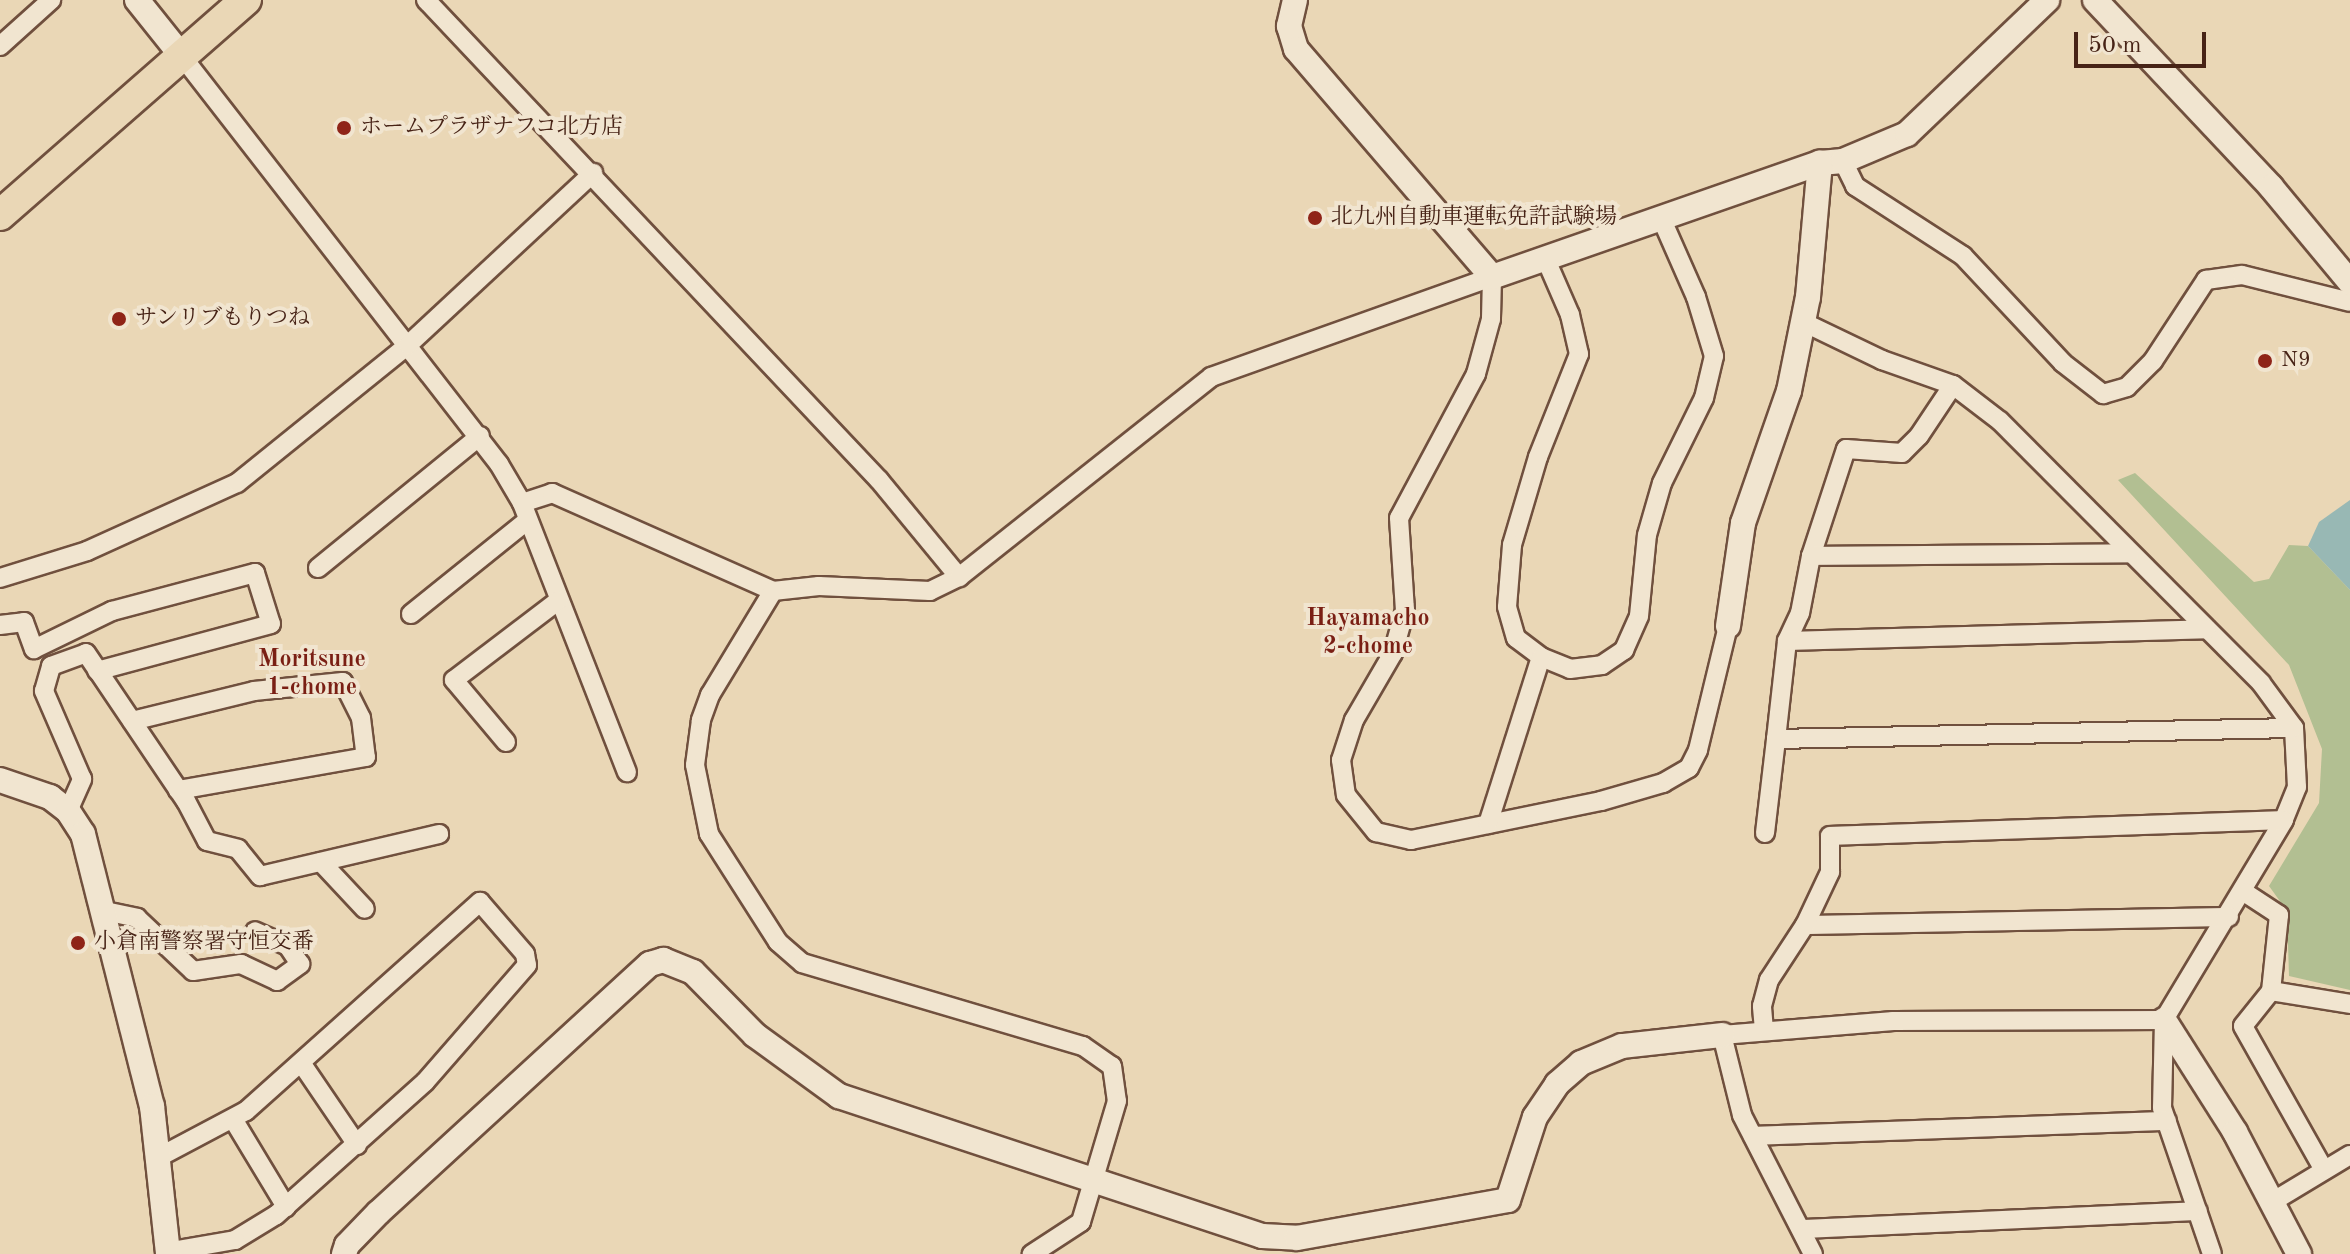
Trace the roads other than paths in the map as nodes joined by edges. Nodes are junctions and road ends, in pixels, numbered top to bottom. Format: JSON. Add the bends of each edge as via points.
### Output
{"nodes":[{"id":1,"x":51,"y":0,"type":"edge"},
{"id":2,"x":137,"y":0,"type":"edge"},
{"id":3,"x":246,"y":0,"type":"edge"},
{"id":4,"x":426,"y":0,"type":"edge"},
{"id":5,"x":1295,"y":0,"type":"edge"},
{"id":6,"x":2047,"y":0,"type":"edge"},
{"id":7,"x":2095,"y":0,"type":"edge"},
{"id":8,"x":0,"y":46,"type":"edge"},
{"id":9,"x":181,"y":55,"type":"junction"},
{"id":10,"x":1832,"y":162,"type":"junction"},
{"id":11,"x":593,"y":173,"type":"junction"},
{"id":12,"x":0,"y":215,"type":"edge"},
{"id":13,"x":1662,"y":220,"type":"junction"},
{"id":14,"x":1547,"y":262,"type":"junction"},
{"id":15,"x":1492,"y":277,"type":"junction"},
{"id":16,"x":2350,"y":282,"type":"edge"},
{"id":17,"x":2350,"y":302,"type":"edge"},
{"id":18,"x":1803,"y":322,"type":"junction"},
{"id":19,"x":408,"y":345,"type":"junction"},
{"id":20,"x":1953,"y":385,"type":"junction"},
{"id":21,"x":480,"y":436,"type":"junction"},
{"id":22,"x":525,"y":512,"type":"junction"},
{"id":23,"x":2130,"y":553,"type":"junction"},
{"id":24,"x":1811,"y":556,"type":"junction"},
{"id":25,"x":318,"y":568,"type":"dead end"},
{"id":26,"x":959,"y":577,"type":"junction"},
{"id":27,"x":0,"y":578,"type":"edge"},
{"id":28,"x":773,"y":591,"type":"junction"},
{"id":29,"x":559,"y":600,"type":"junction"},
{"id":30,"x":411,"y":614,"type":"dead end"},
{"id":31,"x":0,"y":625,"type":"edge"},
{"id":32,"x":1728,"y":626,"type":"joint"},
{"id":33,"x":2207,"y":629,"type":"junction"},
{"id":34,"x":1787,"y":641,"type":"junction"},
{"id":35,"x":1541,"y":657,"type":"junction"},
{"id":36,"x":97,"y":671,"type":"junction"},
{"id":37,"x":132,"y":721,"type":"junction"},
{"id":38,"x":2294,"y":728,"type":"junction"},
{"id":39,"x":1776,"y":739,"type":"junction"},
{"id":40,"x":506,"y":742,"type":"dead end"},
{"id":41,"x":627,"y":772,"type":"dead end"},
{"id":42,"x":0,"y":780,"type":"edge"},
{"id":43,"x":178,"y":790,"type":"junction"},
{"id":44,"x":68,"y":811,"type":"junction"},
{"id":45,"x":2284,"y":820,"type":"junction"},
{"id":46,"x":1488,"y":824,"type":"junction"},
{"id":47,"x":1765,"y":833,"type":"dead end"},
{"id":48,"x":439,"y":834,"type":"dead end"},
{"id":49,"x":321,"y":862,"type":"junction"},
{"id":50,"x":2244,"y":892,"type":"junction"},
{"id":51,"x":365,"y":909,"type":"dead end"},
{"id":52,"x":105,"y":911,"type":"junction"},
{"id":53,"x":2229,"y":917,"type":"junction"},
{"id":54,"x":1805,"y":925,"type":"junction"},
{"id":55,"x":255,"y":931,"type":"dead end"},
{"id":56,"x":2271,"y":991,"type":"junction"},
{"id":57,"x":2350,"y":1004,"type":"edge"},
{"id":58,"x":2164,"y":1020,"type":"junction"},
{"id":59,"x":1764,"y":1030,"type":"junction"},
{"id":60,"x":1722,"y":1035,"type":"junction"},
{"id":61,"x":302,"y":1064,"type":"junction"},
{"id":62,"x":233,"y":1119,"type":"junction"},
{"id":63,"x":2167,"y":1121,"type":"junction"},
{"id":64,"x":1753,"y":1136,"type":"junction"},
{"id":65,"x":357,"y":1145,"type":"junction"},
{"id":66,"x":2350,"y":1155,"type":"edge"},
{"id":67,"x":161,"y":1156,"type":"junction"},
{"id":68,"x":2324,"y":1170,"type":"junction"},
{"id":69,"x":1096,"y":1178,"type":"junction"},
{"id":70,"x":2272,"y":1202,"type":"junction"},
{"id":71,"x":286,"y":1207,"type":"junction"},
{"id":72,"x":2198,"y":1211,"type":"junction"},
{"id":73,"x":1802,"y":1229,"type":"junction"},
{"id":74,"x":168,"y":1253,"type":"edge"},
{"id":75,"x":344,"y":1254,"type":"edge"},
{"id":76,"x":1032,"y":1254,"type":"edge"},
{"id":77,"x":1813,"y":1254,"type":"edge"},
{"id":78,"x":2212,"y":1254,"type":"edge"},
{"id":79,"x":2299,"y":1254,"type":"edge"}],
"edges":[{"from":1,"to":8,"type":"street"},
{"from":2,"to":9,"type":"street"},
{"from":3,"to":9,"type":"highway"},
{"from":4,"to":11,"type":"street"},
{"from":5,"to":15,"type":"street","via":[[1289,26],[1296,49]]},
{"from":6,"to":10,"type":"street","via":[[1907,134]]},
{"from":7,"to":16,"type":"street","via":[[2271,187]]},
{"from":9,"to":12,"type":"highway"},
{"from":9,"to":19,"type":"street"},
{"from":10,"to":13,"type":"street"},
{"from":10,"to":17,"type":"street","via":[[1855,186],[1963,256],[2063,363],[2103,394],[2127,387],[2153,361],[2206,280],[2242,275]]},
{"from":10,"to":18,"type":"street"},
{"from":11,"to":19,"type":"street"},
{"from":11,"to":26,"type":"street","via":[[879,480]]},
{"from":13,"to":14,"type":"street"},
{"from":13,"to":35,"type":"street","via":[[1696,297],[1714,356],[1704,398],[1662,483],[1647,535],[1639,616],[1624,650],[1602,665],[1570,669]]},
{"from":14,"to":15,"type":"street"},
{"from":14,"to":35,"type":"street","via":[[1570,315],[1579,354],[1538,457],[1512,545],[1507,607],[1516,638]]},
{"from":15,"to":26,"type":"street","via":[[1211,377]]},
{"from":15,"to":46,"type":"street","via":[[1491,319],[1476,374],[1399,518],[1405,610],[1393,653],[1354,720],[1341,760],[1346,795],[1376,832],[1411,840]]},
{"from":18,"to":20,"type":"street","via":[[1882,360]]},
{"from":18,"to":32,"type":"street","via":[[1789,391],[1743,523]]},
{"from":19,"to":21,"type":"street","via":[[454,410]]},
{"from":19,"to":27,"type":"street","via":[[237,483],[87,551]]},
{"from":20,"to":23,"type":"street","via":[[2000,421]]},
{"from":20,"to":24,"type":"street","via":[[1902,453],[1846,449]]},
{"from":21,"to":22,"type":"street"},
{"from":21,"to":25,"type":"street"},
{"from":22,"to":28,"type":"street","via":[[552,493]]},
{"from":22,"to":29,"type":"street"},
{"from":22,"to":30,"type":"street"},
{"from":23,"to":24,"type":"street"},
{"from":23,"to":33,"type":"street"},
{"from":24,"to":34,"type":"street","via":[[1800,613]]},
{"from":26,"to":28,"type":"street","via":[[930,591],[819,586]]},
{"from":28,"to":69,"type":"street","via":[[710,695],[701,720],[695,765],[709,834],[778,942],[802,963],[950,1004],[1103,1056],[1112,1066],[1117,1101]]},
{"from":29,"to":40,"type":"street","via":[[454,680]]},
{"from":29,"to":41,"type":"street"},
{"from":31,"to":36,"type":"street","via":[[24,622],[34,649],[112,611],[255,573],[271,624]]},
{"from":32,"to":46,"type":"street","via":[[1689,768],[1663,783],[1601,801]]},
{"from":33,"to":34,"type":"street"},
{"from":33,"to":38,"type":"street","via":[[2261,683]]},
{"from":34,"to":39,"type":"street"},
{"from":35,"to":46,"type":"street"},
{"from":36,"to":37,"type":"street"},
{"from":36,"to":44,"type":"street","via":[[86,653],[51,666],[44,691],[82,779]]},
{"from":37,"to":43,"type":"street"},
{"from":37,"to":43,"type":"street","via":[[254,691],[343,682],[361,718],[366,757]]},
{"from":38,"to":39,"type":"street"},
{"from":38,"to":45,"type":"street","via":[[2297,787]]},
{"from":39,"to":47,"type":"street"},
{"from":42,"to":44,"type":"street","via":[[50,797]]},
{"from":43,"to":49,"type":"street","via":[[207,841],[238,849],[260,876]]},
{"from":44,"to":52,"type":"street","via":[[83,834]]},
{"from":45,"to":50,"type":"street"},
{"from":45,"to":54,"type":"street","via":[[1830,836],[1830,872]]},
{"from":48,"to":49,"type":"street"},
{"from":49,"to":51,"type":"street"},
{"from":50,"to":53,"type":"street"},
{"from":50,"to":56,"type":"street","via":[[2279,915]]},
{"from":52,"to":55,"type":"street","via":[[137,918],[193,971],[241,964],[277,981],[300,964],[288,946]]},
{"from":52,"to":67,"type":"street"},
{"from":53,"to":54,"type":"street"},
{"from":53,"to":58,"type":"street"},
{"from":54,"to":59,"type":"street","via":[[1769,980],[1762,1006]]},
{"from":56,"to":57,"type":"street"},
{"from":56,"to":68,"type":"street","via":[[2243,1026]]},
{"from":58,"to":59,"type":"street","via":[[1893,1021]]},
{"from":58,"to":63,"type":"street"},
{"from":58,"to":70,"type":"street"},
{"from":59,"to":60,"type":"street"},
{"from":60,"to":64,"type":"street","via":[[1737,1101]]},
{"from":60,"to":69,"type":"street","via":[[1622,1046],[1581,1063],[1557,1084],[1535,1117],[1514,1194],[1500,1203],[1297,1238],[1262,1236]]},
{"from":61,"to":62,"type":"street"},
{"from":61,"to":65,"type":"street"},
{"from":61,"to":65,"type":"street","via":[[480,902],[525,954],[527,965],[425,1082]]},
{"from":62,"to":67,"type":"street"},
{"from":62,"to":71,"type":"street"},
{"from":63,"to":64,"type":"street"},
{"from":63,"to":72,"type":"street"},
{"from":64,"to":73,"type":"street"},
{"from":65,"to":71,"type":"street"},
{"from":66,"to":68,"type":"street"},
{"from":67,"to":74,"type":"street"},
{"from":68,"to":70,"type":"street"},
{"from":69,"to":75,"type":"street","via":[[839,1096],[766,1044],[693,972],[663,960],[650,964],[378,1213]]},
{"from":69,"to":76,"type":"street","via":[[1081,1222]]},
{"from":70,"to":79,"type":"street"},
{"from":71,"to":74,"type":"street","via":[[235,1240]]},
{"from":72,"to":73,"type":"street"},
{"from":72,"to":78,"type":"street"},
{"from":73,"to":77,"type":"street"}]}
